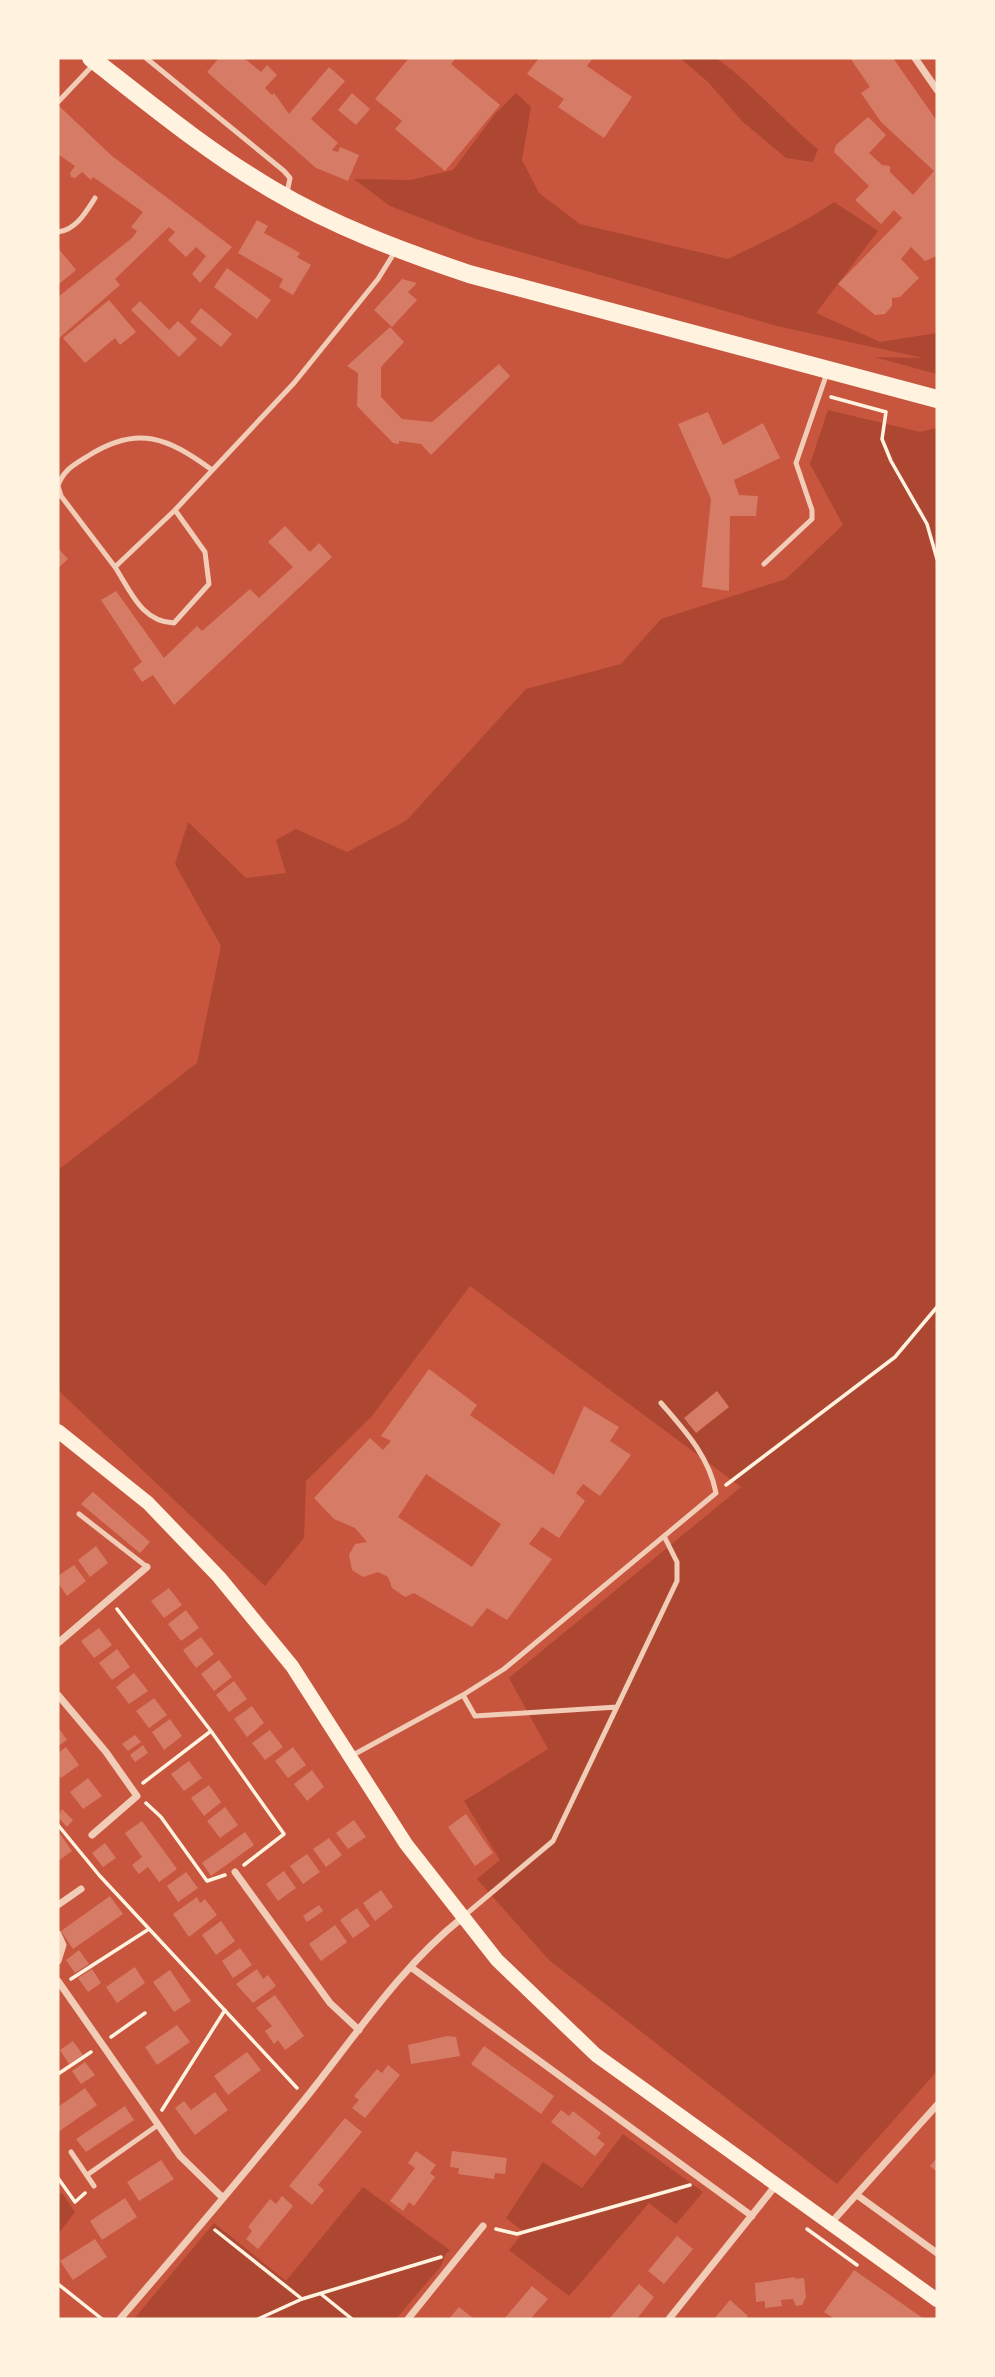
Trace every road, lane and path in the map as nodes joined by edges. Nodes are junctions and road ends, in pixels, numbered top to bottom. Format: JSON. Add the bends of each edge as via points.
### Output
{"nodes":[{"id":1,"x":147,"y":58,"type":"edge"},
{"id":2,"x":915,"y":58,"type":"edge"},
{"id":3,"x":94,"y":60,"type":"edge"},
{"id":4,"x":937,"y":90,"type":"edge"},
{"id":5,"x":58,"y":102,"type":"edge"},
{"id":6,"x":280,"y":193,"type":"junction"},
{"id":7,"x":95,"y":198,"type":"dead end"},
{"id":8,"x":58,"y":232,"type":"edge"},
{"id":9,"x":396,"y":249,"type":"junction"},
{"id":10,"x":828,"y":370,"type":"junction"},
{"id":11,"x":819,"y":393,"type":"junction"},
{"id":12,"x":937,"y":399,"type":"edge"},
{"id":13,"x":212,"y":470,"type":"junction"},
{"id":14,"x":175,"y":510,"type":"junction"},
{"id":15,"x":937,"y":559,"type":"edge"},
{"id":16,"x":764,"y":564,"type":"dead end"},
{"id":17,"x":115,"y":567,"type":"junction"},
{"id":18,"x":937,"y":1307,"type":"edge"},
{"id":19,"x":661,"y":1403,"type":"dead end"},
{"id":20,"x":58,"y":1431,"type":"edge"},
{"id":21,"x":716,"y":1493,"type":"junction"},
{"id":22,"x":79,"y":1514,"type":"dead end"},
{"id":23,"x":664,"y":1536,"type":"junction"},
{"id":24,"x":146,"y":1567,"type":"joint"},
{"id":25,"x":109,"y":1599,"type":"junction"},
{"id":26,"x":58,"y":1643,"type":"edge"},
{"id":27,"x":58,"y":1695,"type":"edge"},
{"id":28,"x":463,"y":1695,"type":"junction"},
{"id":29,"x":617,"y":1707,"type":"junction"},
{"id":30,"x":211,"y":1731,"type":"junction"},
{"id":31,"x":350,"y":1757,"type":"junction"},
{"id":32,"x":135,"y":1793,"type":"junction"},
{"id":33,"x":58,"y":1825,"type":"edge"},
{"id":34,"x":92,"y":1835,"type":"dead end"},
{"id":35,"x":235,"y":1872,"type":"junction"},
{"id":36,"x":81,"y":1889,"type":"dead end"},
{"id":37,"x":58,"y":1905,"type":"edge"},
{"id":38,"x":462,"y":1918,"type":"junction"},
{"id":39,"x":149,"y":1929,"type":"junction"},
{"id":40,"x":58,"y":1934,"type":"edge"},
{"id":41,"x":58,"y":1961,"type":"edge"},
{"id":42,"x":412,"y":1968,"type":"junction"},
{"id":43,"x":59,"y":1983,"type":"edge"},
{"id":44,"x":225,"y":2010,"type":"junction"},
{"id":45,"x":359,"y":2030,"type":"junction"},
{"id":46,"x":306,"y":2098,"type":"junction"},
{"id":47,"x":937,"y":2105,"type":"edge"},
{"id":48,"x":157,"y":2123,"type":"junction"},
{"id":49,"x":71,"y":2152,"type":"dead end"},
{"id":50,"x":87,"y":2175,"type":"junction"},
{"id":51,"x":58,"y":2178,"type":"edge"},
{"id":52,"x":705,"y":2181,"type":"junction"},
{"id":53,"x":776,"y":2185,"type":"junction"},
{"id":54,"x":94,"y":2186,"type":"joint"},
{"id":55,"x":857,"y":2195,"type":"junction"},
{"id":56,"x":223,"y":2198,"type":"junction"},
{"id":57,"x":208,"y":2216,"type":"junction"},
{"id":58,"x":752,"y":2216,"type":"junction"},
{"id":59,"x":830,"y":2224,"type":"junction"},
{"id":60,"x":484,"y":2226,"type":"joint"},
{"id":61,"x":937,"y":2253,"type":"edge"},
{"id":62,"x":456,"y":2259,"type":"junction"},
{"id":63,"x":58,"y":2284,"type":"edge"},
{"id":64,"x":321,"y":2294,"type":"junction"},
{"id":65,"x":302,"y":2299,"type":"junction"},
{"id":66,"x":937,"y":2300,"type":"edge"},
{"id":67,"x":102,"y":2319,"type":"edge"},
{"id":68,"x":120,"y":2319,"type":"edge"},
{"id":69,"x":258,"y":2319,"type":"edge"},
{"id":70,"x":352,"y":2319,"type":"edge"},
{"id":71,"x":408,"y":2319,"type":"edge"},
{"id":72,"x":669,"y":2319,"type":"edge"}],
"edges":[{"from":1,"to":6,"type":"lane","via":[[284,171],[290,178]]},
{"from":2,"to":4,"type":"street"},
{"from":3,"to":5,"type":"lane"},
{"from":3,"to":6,"type":"main road","via":[[208,147]]},
{"from":6,"to":9,"type":"main road"},
{"from":7,"to":8,"type":"lane","via":[[82,218]]},
{"from":9,"to":10,"type":"main road","via":[[469,274]]},
{"from":9,"to":13,"type":"lane","via":[[378,279],[293,383]]},
{"from":10,"to":11,"type":"lane"},
{"from":10,"to":12,"type":"main road"},
{"from":11,"to":15,"type":"path","via":[[886,412],[882,439],[927,524]]},
{"from":11,"to":16,"type":"lane","via":[[796,463],[811,519]]},
{"from":13,"to":14,"type":"lane"},
{"from":13,"to":17,"type":"lane","via":[[166,441],[134,436],[95,451],[67,469],[58,486],[61,496]]},
{"from":14,"to":17,"type":"lane"},
{"from":14,"to":17,"type":"lane","via":[[205,552],[209,584],[174,623],[158,623],[140,606]]},
{"from":18,"to":21,"type":"path","via":[[895,1357]]},
{"from":19,"to":21,"type":"lane","via":[[697,1445],[712,1473]]},
{"from":20,"to":31,"type":"main road","via":[[148,1503],[219,1577],[292,1666]]},
{"from":21,"to":23,"type":"lane"},
{"from":22,"to":24,"type":"lane"},
{"from":23,"to":28,"type":"lane","via":[[503,1669]]},
{"from":23,"to":29,"type":"lane","via":[[677,1562],[677,1581]]},
{"from":24,"to":25,"type":"street"},
{"from":25,"to":26,"type":"street"},
{"from":25,"to":30,"type":"path"},
{"from":27,"to":32,"type":"street"},
{"from":28,"to":29,"type":"lane","via":[[475,1716]]},
{"from":28,"to":31,"type":"lane"},
{"from":29,"to":38,"type":"lane","via":[[553,1841]]},
{"from":30,"to":32,"type":"path"},
{"from":30,"to":35,"type":"path","via":[[284,1834]]},
{"from":31,"to":38,"type":"main road","via":[[406,1844]]},
{"from":32,"to":34,"type":"street"},
{"from":32,"to":35,"type":"path","via":[[161,1817],[207,1881]]},
{"from":33,"to":39,"type":"path"},
{"from":35,"to":45,"type":"street","via":[[330,2003]]},
{"from":36,"to":37,"type":"street"},
{"from":38,"to":42,"type":"street"},
{"from":38,"to":53,"type":"main road","via":[[497,1960],[597,2054]]},
{"from":39,"to":43,"type":"path"},
{"from":39,"to":44,"type":"path"},
{"from":40,"to":41,"type":"street","via":[[63,1945]]},
{"from":42,"to":45,"type":"street"},
{"from":42,"to":52,"type":"street"},
{"from":43,"to":48,"type":"street"},
{"from":44,"to":46,"type":"path"},
{"from":44,"to":48,"type":"path"},
{"from":45,"to":46,"type":"street"},
{"from":46,"to":56,"type":"street"},
{"from":47,"to":55,"type":"street"},
{"from":48,"to":50,"type":"lane"},
{"from":48,"to":56,"type":"street","via":[[180,2156]]},
{"from":49,"to":50,"type":"lane"},
{"from":50,"to":54,"type":"lane"},
{"from":51,"to":54,"type":"path","via":[[75,2202]]},
{"from":52,"to":58,"type":"street"},
{"from":52,"to":60,"type":"path","via":[[517,2234]]},
{"from":53,"to":58,"type":"street"},
{"from":53,"to":59,"type":"main road"},
{"from":55,"to":59,"type":"street"},
{"from":55,"to":61,"type":"street"},
{"from":56,"to":57,"type":"street"},
{"from":57,"to":65,"type":"path","via":[[219,2225],[214,2232]]},
{"from":57,"to":68,"type":"street"},
{"from":58,"to":72,"type":"street"},
{"from":59,"to":66,"type":"main road"},
{"from":60,"to":62,"type":"street"},
{"from":62,"to":64,"type":"path","via":[[443,2257]]},
{"from":62,"to":71,"type":"street"},
{"from":63,"to":67,"type":"path"},
{"from":64,"to":65,"type":"path"},
{"from":64,"to":70,"type":"path"},
{"from":65,"to":69,"type":"path"}]}
